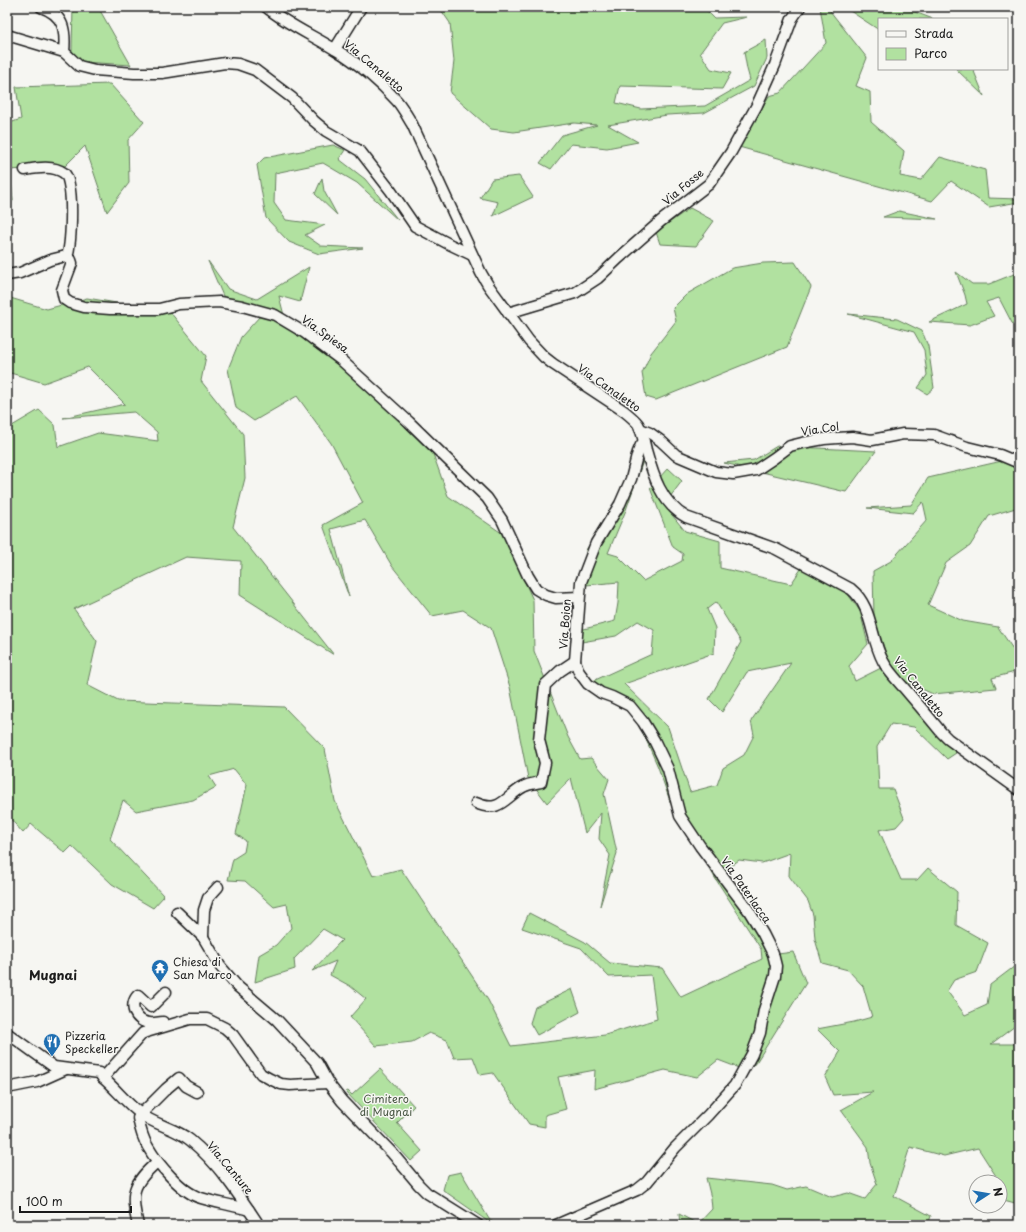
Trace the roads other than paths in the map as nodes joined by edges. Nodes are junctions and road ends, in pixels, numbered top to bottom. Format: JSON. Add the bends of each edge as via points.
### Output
{"nodes":[{"id":1,"x":41,"y":7,"type":"edge"},
{"id":2,"x":266,"y":7,"type":"edge"},
{"id":3,"x":362,"y":7,"type":"edge"},
{"id":4,"x":800,"y":7,"type":"edge"},
{"id":5,"x":7,"y":35,"type":"edge"},
{"id":6,"x":335,"y":49,"type":"junction"},
{"id":7,"x":64,"y":52,"type":"junction"},
{"id":8,"x":25,"y":170,"type":"dead end"},
{"id":9,"x":472,"y":254,"type":"junction"},
{"id":10,"x":67,"y":257,"type":"junction"},
{"id":11,"x":7,"y":275,"type":"edge"},
{"id":12,"x":508,"y":313,"type":"junction"},
{"id":13,"x":640,"y":430,"type":"junction"},
{"id":14,"x":644,"y":442,"type":"junction"},
{"id":15,"x":1019,"y":463,"type":"edge"},
{"id":16,"x":579,"y":597,"type":"junction"},
{"id":17,"x":575,"y":661,"type":"junction"},
{"id":18,"x":1019,"y":790,"type":"edge"},
{"id":19,"x":476,"y":803,"type":"dead end"},
{"id":20,"x":218,"y":887,"type":"dead end"},
{"id":21,"x":177,"y":912,"type":"dead end"},
{"id":22,"x":203,"y":937,"type":"junction"},
{"id":23,"x":166,"y":992,"type":"dead end"},
{"id":24,"x":170,"y":1025,"type":"junction"},
{"id":25,"x":7,"y":1033,"type":"edge"},
{"id":26,"x":66,"y":1069,"type":"junction"},
{"id":27,"x":103,"y":1078,"type":"junction"},
{"id":28,"x":328,"y":1084,"type":"junction"},
{"id":29,"x":7,"y":1088,"type":"edge"},
{"id":30,"x":197,"y":1092,"type":"dead end"},
{"id":31,"x":141,"y":1114,"type":"junction"},
{"id":32,"x":157,"y":1162,"type":"junction"},
{"id":33,"x":249,"y":1210,"type":"junction"},
{"id":34,"x":138,"y":1225,"type":"edge"},
{"id":35,"x":260,"y":1225,"type":"edge"},
{"id":36,"x":478,"y":1225,"type":"edge"},
{"id":37,"x":556,"y":1225,"type":"edge"}],
"edges":[{"from":1,"to":7,"type":"street","via":[[55,14],[60,20],[65,39]]},
{"from":2,"to":6,"type":"street","name":"Via Canaletto","via":[[300,31]]},
{"from":3,"to":6,"type":"street"},
{"from":4,"to":12,"type":"street","name":"Via Fosse","via":[[792,19],[757,105],[731,152],[709,184],[661,221],[598,278],[575,293]]},
{"from":5,"to":7,"type":"street"},
{"from":6,"to":9,"type":"street","name":"Via Canaletto","via":[[354,62],[398,101],[412,124]]},
{"from":7,"to":9,"type":"street","via":[[79,66],[95,70],[162,73],[224,63],[238,64],[255,70],[292,98],[326,131],[360,151],[415,226]]},
{"from":8,"to":10,"type":"street","via":[[49,168],[64,173],[68,178],[71,234]]},
{"from":9,"to":12,"type":"street","name":"Via Canaletto","via":[[488,285]]},
{"from":10,"to":11,"type":"street"},
{"from":10,"to":16,"type":"street","name":"Via Spiesa","via":[[72,263],[62,290],[64,299],[84,307],[159,309],[179,304],[219,302],[275,315],[305,333],[342,360],[487,498],[502,520],[536,588],[556,598]]},
{"from":12,"to":13,"type":"street","name":"Via Canaletto","via":[[544,357],[624,411],[635,420]]},
{"from":13,"to":14,"type":"street","name":"Via Canaletto"},
{"from":13,"to":15,"type":"street","name":"Via Col","via":[[661,440],[676,455],[716,472],[733,474],[756,470],[790,446],[802,443],[852,437],[872,440],[903,434],[934,436]]},
{"from":14,"to":16,"type":"street","name":"Via Boion","via":[[620,504],[596,543],[581,582]]},
{"from":14,"to":18,"type":"street","name":"Via Canaletto","via":[[657,484],[680,514],[776,549],[856,593],[865,606],[880,656],[892,673],[953,744]]},
{"from":16,"to":17,"type":"street","name":"Via Boion"},
{"from":17,"to":19,"type":"street","name":"Via Boion","via":[[545,686],[539,740],[545,763],[541,782],[523,786],[502,804],[485,807]]},
{"from":17,"to":37,"type":"street","name":"Via Paterlacca","via":[[588,684],[630,706],[643,722],[668,769],[680,816],[763,934],[776,966],[760,1034],[735,1085],[675,1148],[658,1171],[637,1190]]},
{"from":20,"to":22,"type":"street","via":[[208,898],[204,910]]},
{"from":21,"to":22,"type":"street"},
{"from":22,"to":28,"type":"street","via":[[220,966],[237,986],[277,1020],[317,1063]]},
{"from":23,"to":24,"type":"street","via":[[151,1006],[138,995],[134,999],[134,1009],[139,1019],[144,1022]]},
{"from":24,"to":27,"type":"street","via":[[143,1033]]},
{"from":24,"to":28,"type":"street","via":[[190,1019],[207,1019],[233,1035],[261,1074],[270,1079],[290,1085]]},
{"from":25,"to":26,"type":"street","name":"Via Canture","via":[[54,1067]]},
{"from":26,"to":27,"type":"street","name":"Via Canture","via":[[99,1073]]},
{"from":26,"to":29,"type":"street","via":[[37,1082]]},
{"from":27,"to":31,"type":"street","name":"Via Canture"},
{"from":28,"to":36,"type":"street","via":[[427,1193]]},
{"from":30,"to":31,"type":"street","via":[[186,1086],[180,1078]]},
{"from":31,"to":32,"type":"street","name":"Via Canture","via":[[138,1118],[139,1126]]},
{"from":31,"to":33,"type":"street","name":"Via Canture","via":[[189,1139],[224,1175]]},
{"from":32,"to":33,"type":"street","name":"Via Canture","via":[[174,1180],[199,1198]]},
{"from":32,"to":34,"type":"street","via":[[136,1186],[133,1206]]},
{"from":33,"to":35,"type":"street"}]}
